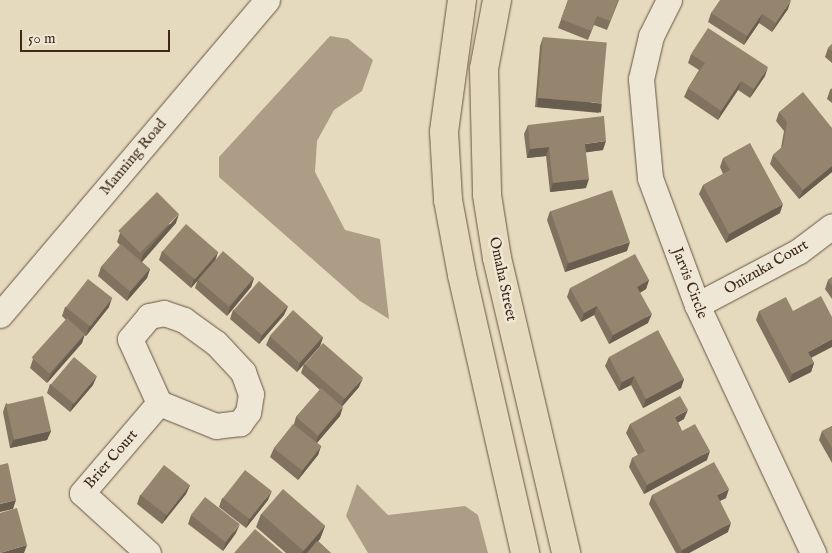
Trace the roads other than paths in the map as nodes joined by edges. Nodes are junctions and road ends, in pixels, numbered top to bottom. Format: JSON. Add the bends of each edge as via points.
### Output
{"nodes":[{"id":1,"x":267,"y":0,"type":"edge"},
{"id":2,"x":462,"y":0,"type":"edge"},
{"id":3,"x":497,"y":0,"type":"edge"},
{"id":4,"x":669,"y":0,"type":"edge"},
{"id":5,"x":832,"y":226,"type":"edge"},
{"id":6,"x":697,"y":306,"type":"junction"},
{"id":7,"x":0,"y":314,"type":"edge"},
{"id":8,"x":159,"y":403,"type":"junction"},
{"id":9,"x":832,"y":547,"type":"edge"},
{"id":10,"x":148,"y":553,"type":"edge"},
{"id":11,"x":525,"y":553,"type":"edge"},
{"id":12,"x":566,"y":553,"type":"edge"},
{"id":13,"x":813,"y":553,"type":"edge"},
{"id":14,"x":822,"y":553,"type":"edge"}],
"edges":[{"from":1,"to":7,"type":"street","name":"Manning Road"},
{"from":2,"to":11,"type":"main road","via":[[444,132],[448,200],[462,276]]},
{"from":3,"to":12,"type":"main road","name":"Omaha Street","via":[[484,69],[487,195],[497,258]]},
{"from":4,"to":6,"type":"street","name":"Jarvis Circle","via":[[651,36],[641,79],[647,148],[650,178]]},
{"from":5,"to":6,"type":"street","name":"Onizuka Court","via":[[799,251]]},
{"from":6,"to":13,"type":"street","name":"Jarvis Circle"},
{"from":8,"to":8,"type":"street","via":[[130,339],[149,316],[164,313],[184,320],[216,343],[243,372],[251,394],[248,412],[240,423],[230,427],[216,426]]},
{"from":8,"to":10,"type":"street","name":"Brier Court","via":[[82,493]]},
{"from":9,"to":14,"type":"street"}]}
